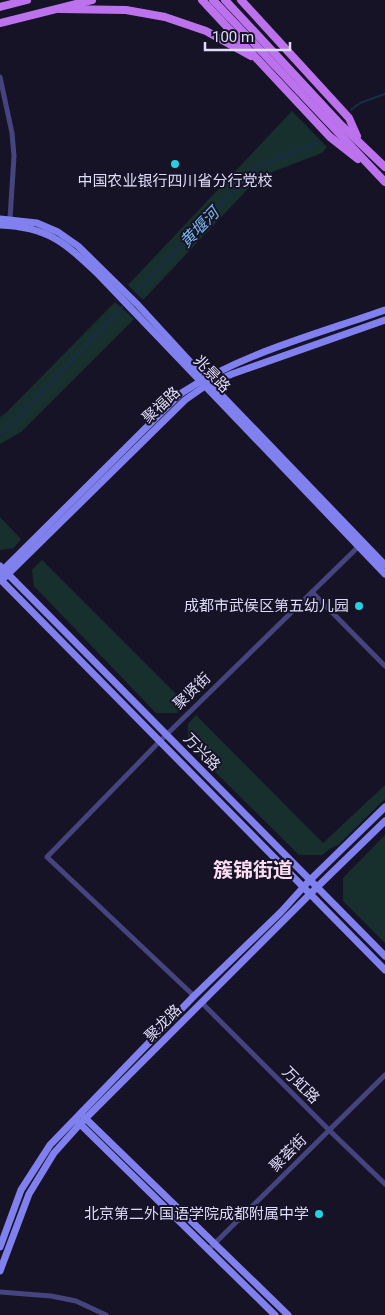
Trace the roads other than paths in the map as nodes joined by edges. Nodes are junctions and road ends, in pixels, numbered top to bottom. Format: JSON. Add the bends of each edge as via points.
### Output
{"nodes":[{"id":1,"x":27,"y":0,"type":"edge"},
{"id":2,"x":92,"y":0,"type":"edge"},
{"id":3,"x":202,"y":0,"type":"edge"},
{"id":4,"x":213,"y":0,"type":"edge"},
{"id":5,"x":225,"y":0,"type":"edge"},
{"id":6,"x":241,"y":0,"type":"edge"},
{"id":7,"x":0,"y":7,"type":"edge"},
{"id":8,"x":60,"y":9,"type":"junction"},
{"id":9,"x":0,"y":23,"type":"edge"},
{"id":10,"x":272,"y":58,"type":"junction"},
{"id":11,"x":257,"y":60,"type":"junction"},
{"id":12,"x":0,"y":77,"type":"edge"},
{"id":13,"x":359,"y":140,"type":"junction"},
{"id":14,"x":385,"y":167,"type":"edge"},
{"id":15,"x":376,"y":173,"type":"junction"},
{"id":16,"x":385,"y":182,"type":"edge"},
{"id":17,"x":0,"y":218,"type":"edge"},
{"id":18,"x":10,"y":219,"type":"junction"},
{"id":19,"x":0,"y":225,"type":"edge"},
{"id":20,"x":385,"y":310,"type":"edge"},
{"id":21,"x":385,"y":320,"type":"edge"},
{"id":22,"x":205,"y":382,"type":"junction"},
{"id":23,"x":358,"y":547,"type":"junction"},
{"id":24,"x":385,"y":565,"type":"edge"},
{"id":25,"x":2,"y":574,"type":"edge"},
{"id":26,"x":385,"y":574,"type":"edge"},
{"id":27,"x":312,"y":592,"type":"junction"},
{"id":28,"x":385,"y":666,"type":"edge"},
{"id":29,"x":166,"y":734,"type":"junction"},
{"id":30,"x":160,"y":740,"type":"junction"},
{"id":31,"x":385,"y":807,"type":"edge"},
{"id":32,"x":385,"y":821,"type":"edge"},
{"id":33,"x":309,"y":881,"type":"junction"},
{"id":34,"x":304,"y":887,"type":"junction"},
{"id":35,"x":316,"y":888,"type":"junction"},
{"id":36,"x":310,"y":894,"type":"junction"},
{"id":37,"x":385,"y":956,"type":"edge"},
{"id":38,"x":385,"y":970,"type":"edge"},
{"id":39,"x":194,"y":996,"type":"junction"},
{"id":40,"x":202,"y":1003,"type":"junction"},
{"id":41,"x":385,"y":1075,"type":"edge"},
{"id":42,"x":80,"y":1112,"type":"junction"},
{"id":43,"x":74,"y":1118,"type":"junction"},
{"id":44,"x":83,"y":1122,"type":"junction"},
{"id":45,"x":329,"y":1130,"type":"junction"},
{"id":46,"x":385,"y":1184,"type":"edge"},
{"id":47,"x":214,"y":1243,"type":"junction"},
{"id":48,"x":0,"y":1247,"type":"edge"},
{"id":49,"x":208,"y":1250,"type":"junction"},
{"id":50,"x":0,"y":1271,"type":"edge"},
{"id":51,"x":0,"y":1292,"type":"edge"},
{"id":52,"x":106,"y":1315,"type":"edge"},
{"id":53,"x":275,"y":1315,"type":"edge"},
{"id":54,"x":288,"y":1315,"type":"edge"}],
"edges":[{"from":1,"to":7,"type":"main road"},
{"from":2,"to":8,"type":"main road"},
{"from":3,"to":11,"type":"main road"},
{"from":4,"to":10,"type":"main road"},
{"from":5,"to":10,"type":"main road"},
{"from":6,"to":13,"type":"main road","via":[[349,118]]},
{"from":8,"to":9,"type":"main road"},
{"from":8,"to":11,"type":"main road","via":[[126,10],[165,17],[206,31]]},
{"from":10,"to":13,"type":"main road"},
{"from":10,"to":15,"type":"main road"},
{"from":11,"to":15,"type":"main road","via":[[330,137]]},
{"from":12,"to":18,"type":"street","via":[[14,156]]},
{"from":13,"to":14,"type":"main road"},
{"from":15,"to":16,"type":"main road"},
{"from":17,"to":18,"type":"main road","name":"兆景路"},
{"from":18,"to":22,"type":"main road","name":"兆景路","via":[[37,223],[78,246],[138,305]]},
{"from":19,"to":22,"type":"main road","name":"兆景路","via":[[38,230],[71,248]]},
{"from":20,"to":22,"type":"main road","via":[[246,359]]},
{"from":21,"to":22,"type":"main road","name":"聚福路"},
{"from":22,"to":23,"type":"main road","name":"兆景路"},
{"from":22,"to":24,"type":"main road","name":"兆景路"},
{"from":22,"to":25,"type":"main road","name":"聚福路"},
{"from":23,"to":26,"type":"main road","name":"兆景路"},
{"from":23,"to":27,"type":"street","name":"聚贤街"},
{"from":25,"to":29,"type":"main road","name":"万兴路"},
{"from":25,"to":30,"type":"main road"},
{"from":27,"to":28,"type":"street"},
{"from":27,"to":29,"type":"street","name":"聚贤街"},
{"from":29,"to":30,"type":"street","name":"聚贤街"},
{"from":29,"to":33,"type":"main road","name":"万兴路"},
{"from":30,"to":34,"type":"main road"},
{"from":30,"to":39,"type":"street","name":"聚贤街","via":[[47,856]]},
{"from":31,"to":33,"type":"main road","name":"聚龙路"},
{"from":32,"to":35,"type":"main road","name":"聚龙路"},
{"from":33,"to":34,"type":"main road","name":"聚龙路"},
{"from":33,"to":35,"type":"main road","name":"万兴路"},
{"from":34,"to":36,"type":"main road"},
{"from":34,"to":39,"type":"main road","name":"聚龙路"},
{"from":35,"to":36,"type":"main road","name":"聚龙路"},
{"from":35,"to":37,"type":"main road","name":"万兴路"},
{"from":36,"to":38,"type":"main road"},
{"from":36,"to":40,"type":"main road","name":"聚龙路"},
{"from":39,"to":42,"type":"main road","name":"聚龙路"},
{"from":40,"to":44,"type":"main road","name":"聚龙路"},
{"from":40,"to":45,"type":"street","name":"万虹路"},
{"from":41,"to":45,"type":"street","name":"聚荟街"},
{"from":42,"to":43,"type":"main road","name":"聚龙路"},
{"from":42,"to":44,"type":"main road"},
{"from":43,"to":44,"type":"main road"},
{"from":43,"to":48,"type":"main road","name":"聚龙路","via":[[50,1144],[21,1190]]},
{"from":44,"to":47,"type":"main road"},
{"from":44,"to":49,"type":"main road"},
{"from":44,"to":50,"type":"main road","name":"聚龙路","via":[[54,1153],[29,1194]]},
{"from":45,"to":46,"type":"street","name":"万虹路"},
{"from":45,"to":47,"type":"street","name":"聚荟街"},
{"from":47,"to":49,"type":"street","name":"聚荟街"},
{"from":47,"to":54,"type":"main road"},
{"from":49,"to":53,"type":"main road"},
{"from":51,"to":52,"type":"street","via":[[76,1301]]}]}
